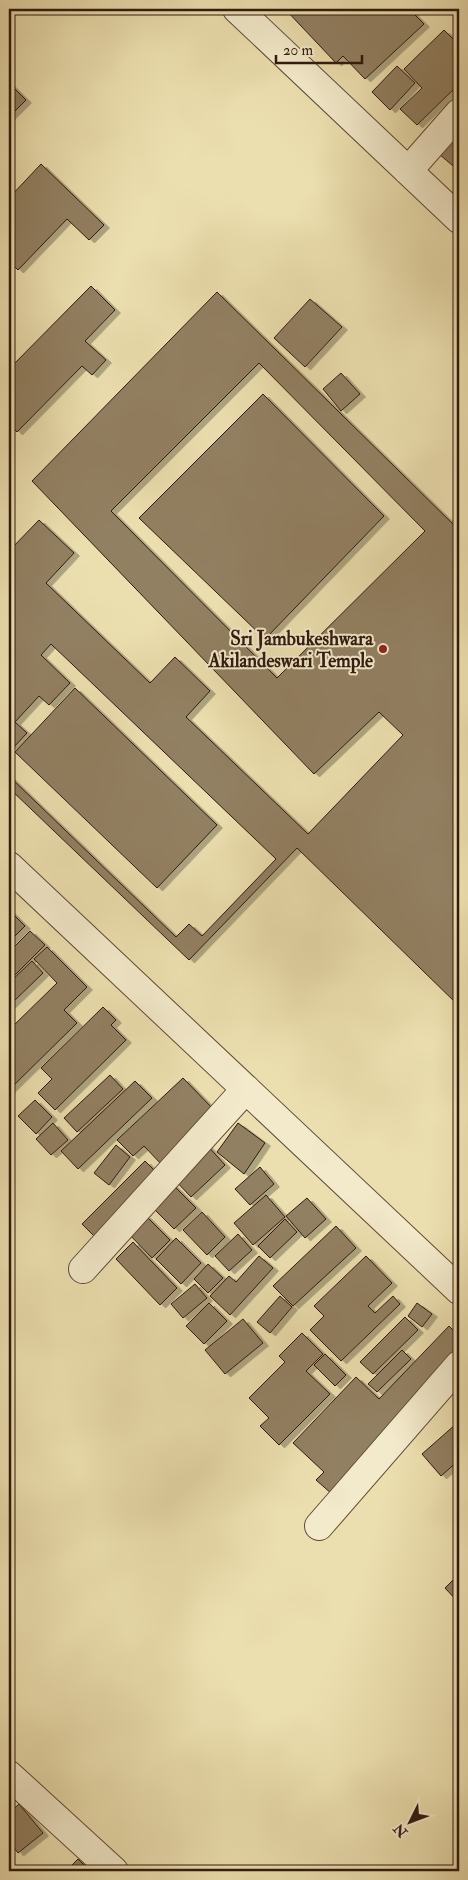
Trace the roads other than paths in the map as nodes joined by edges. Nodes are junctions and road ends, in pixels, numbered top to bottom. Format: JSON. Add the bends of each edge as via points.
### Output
{"nodes":[{"id":1,"x":237,"y":9,"type":"edge"},
{"id":2,"x":459,"y":113,"type":"edge"},
{"id":3,"x":408,"y":171,"type":"junction"},
{"id":4,"x":459,"y":219,"type":"edge"},
{"id":5,"x":9,"y":866,"type":"edge"},
{"id":6,"x":246,"y":1089,"type":"junction"},
{"id":7,"x":83,"y":1269,"type":"dead end"},
{"id":8,"x":459,"y":1290,"type":"edge"},
{"id":9,"x":459,"y":1365,"type":"edge"},
{"id":10,"x":319,"y":1526,"type":"dead end"},
{"id":11,"x":9,"y":1775,"type":"edge"},
{"id":12,"x":114,"y":1871,"type":"edge"}],
"edges":[{"from":1,"to":3,"type":"street"},
{"from":2,"to":3,"type":"street"},
{"from":3,"to":4,"type":"street"},
{"from":5,"to":6,"type":"street"},
{"from":6,"to":7,"type":"street"},
{"from":6,"to":8,"type":"street"},
{"from":9,"to":10,"type":"street"},
{"from":11,"to":12,"type":"street"}]}
